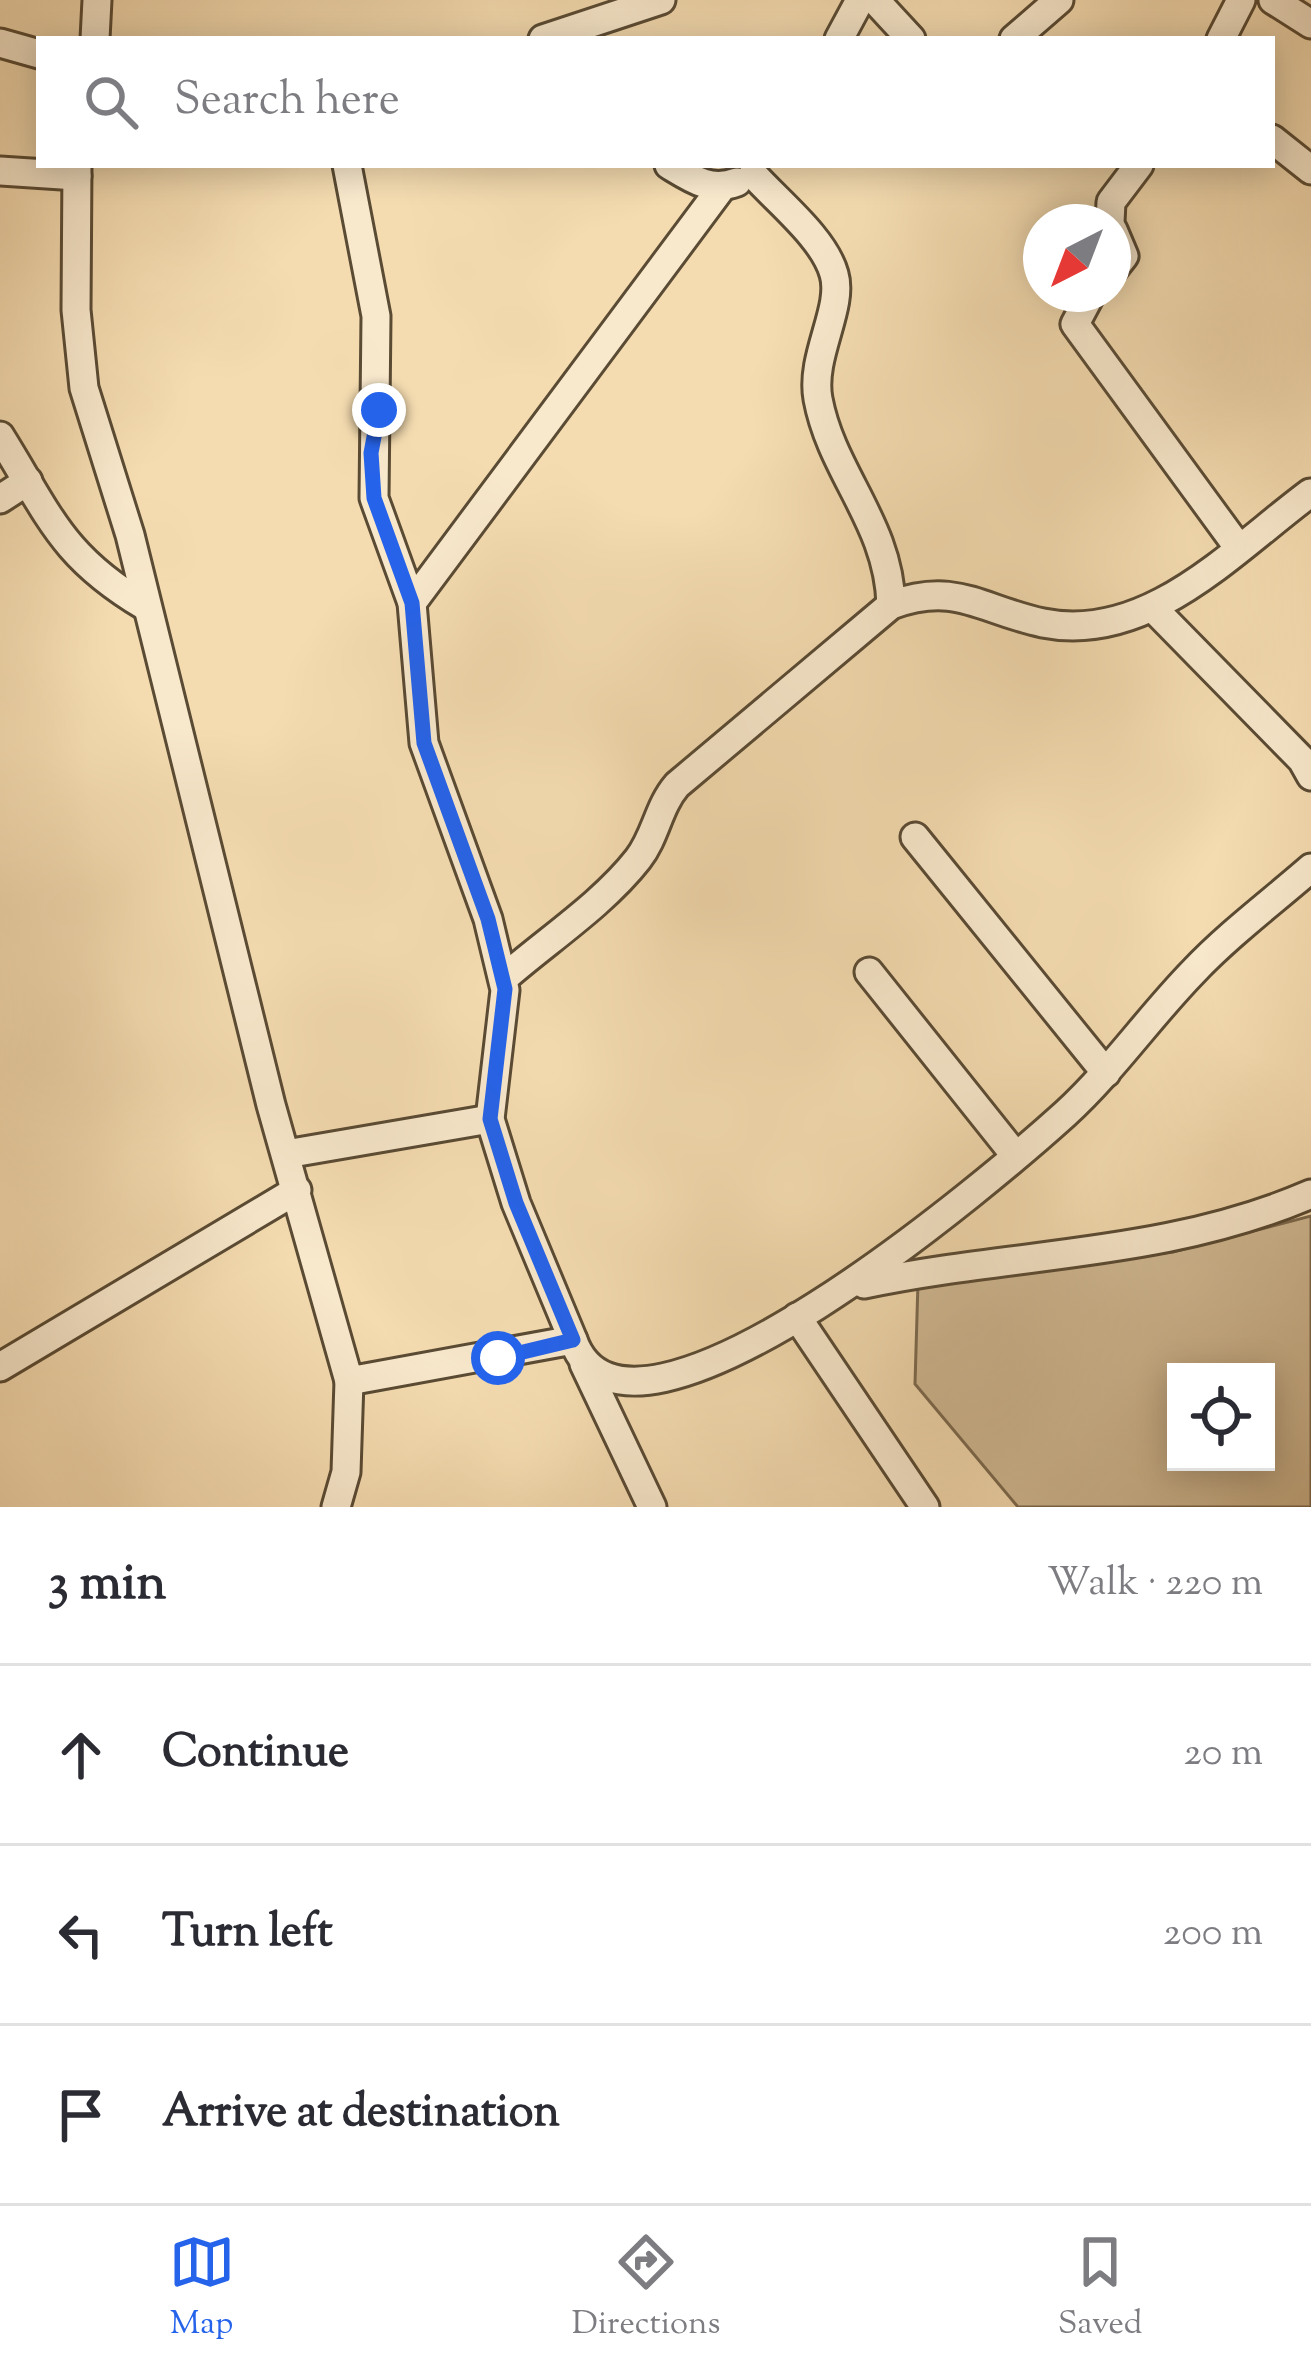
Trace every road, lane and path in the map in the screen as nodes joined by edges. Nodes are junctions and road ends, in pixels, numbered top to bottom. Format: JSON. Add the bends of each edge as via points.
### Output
{"nodes":[{"id":1,"x":97,"y":0,"type":"edge"},
{"id":2,"x":662,"y":0,"type":"edge"},
{"id":3,"x":860,"y":0,"type":"edge"},
{"id":4,"x":874,"y":0,"type":"edge"},
{"id":5,"x":1059,"y":0,"type":"edge"},
{"id":6,"x":1241,"y":0,"type":"edge"},
{"id":7,"x":1273,"y":0,"type":"edge"},
{"id":8,"x":622,"y":8,"type":"edge"},
{"id":9,"x":1311,"y":24,"type":"edge"},
{"id":10,"x":95,"y":36,"type":"edge"},
{"id":11,"x":551,"y":36,"type":"edge"},
{"id":12,"x":841,"y":36,"type":"edge"},
{"id":13,"x":908,"y":36,"type":"edge"},
{"id":14,"x":1017,"y":36,"type":"edge"},
{"id":15,"x":1223,"y":36,"type":"edge"},
{"id":16,"x":0,"y":43,"type":"edge"},
{"id":17,"x":36,"y":53,"type":"edge"},
{"id":18,"x":1275,"y":141,"type":"edge"},
{"id":19,"x":348,"y":168,"type":"edge"},
{"id":20,"x":674,"y":168,"type":"edge"},
{"id":21,"x":1137,"y":168,"type":"edge"},
{"id":22,"x":77,"y":170,"type":"edge"},
{"id":23,"x":760,"y":170,"type":"edge"},
{"id":24,"x":1311,"y":170,"type":"edge"},
{"id":25,"x":0,"y":172,"type":"edge"},
{"id":26,"x":722,"y":188,"type":"junction"},
{"id":27,"x":1111,"y":204,"type":"edge"},
{"id":28,"x":1081,"y":312,"type":"edge"},
{"id":29,"x":0,"y":436,"type":"edge"},
{"id":30,"x":28,"y":482,"type":"junction"},
{"id":31,"x":1310,"y":493,"type":"edge"},
{"id":32,"x":0,"y":499,"type":"edge"},
{"id":33,"x":1238,"y":547,"type":"junction"},
{"id":34,"x":412,"y":603,"type":"junction"},
{"id":35,"x":890,"y":605,"type":"junction"},
{"id":36,"x":145,"y":606,"type":"junction"},
{"id":37,"x":1154,"y":609,"type":"junction"},
{"id":38,"x":1311,"y":776,"type":"edge"},
{"id":39,"x":915,"y":837,"type":"dead end"},
{"id":40,"x":1311,"y":868,"type":"edge"},
{"id":41,"x":869,"y":972,"type":"dead end"},
{"id":42,"x":503,"y":980,"type":"junction"},
{"id":43,"x":1106,"y":1073,"type":"junction"},
{"id":44,"x":490,"y":1119,"type":"junction"},
{"id":45,"x":286,"y":1154,"type":"junction"},
{"id":46,"x":1015,"y":1155,"type":"junction"},
{"id":47,"x":297,"y":1190,"type":"junction"},
{"id":48,"x":1311,"y":1194,"type":"edge"},
{"id":49,"x":851,"y":1286,"type":"junction"},
{"id":50,"x":797,"y":1317,"type":"junction"},
{"id":51,"x":579,"y":1352,"type":"junction"},
{"id":52,"x":0,"y":1367,"type":"edge"},
{"id":53,"x":349,"y":1381,"type":"junction"},
{"id":54,"x":336,"y":1507,"type":"edge"},
{"id":55,"x":652,"y":1507,"type":"edge"},
{"id":56,"x":926,"y":1507,"type":"edge"}],
"edges":[{"from":1,"to":10,"type":"street"},
{"from":2,"to":8,"type":"street"},
{"from":3,"to":12,"type":"street"},
{"from":4,"to":13,"type":"street"},
{"from":5,"to":14,"type":"street"},
{"from":6,"to":15,"type":"street"},
{"from":7,"to":9,"type":"street"},
{"from":8,"to":11,"type":"street"},
{"from":16,"to":17,"type":"street"},
{"from":18,"to":24,"type":"street"},
{"from":19,"to":34,"type":"street","via":[[376,316],[374,498]]},
{"from":20,"to":26,"type":"street"},
{"from":21,"to":27,"type":"street"},
{"from":22,"to":25,"type":"street"},
{"from":22,"to":36,"type":"street","via":[[84,388]]},
{"from":23,"to":26,"type":"street"},
{"from":23,"to":35,"type":"street","via":[[835,275],[815,367],[818,403],[890,566]]},
{"from":26,"to":34,"type":"street"},
{"from":28,"to":33,"type":"street","via":[[1075,324]]},
{"from":29,"to":30,"type":"street"},
{"from":30,"to":32,"type":"street"},
{"from":30,"to":36,"type":"street","via":[[56,532],[97,577]]},
{"from":31,"to":33,"type":"street"},
{"from":33,"to":37,"type":"street"},
{"from":34,"to":42,"type":"street","via":[[424,743]]},
{"from":35,"to":37,"type":"street","via":[[946,593],[1084,628]]},
{"from":35,"to":42,"type":"street","via":[[677,784],[625,875]]},
{"from":36,"to":45,"type":"street"},
{"from":37,"to":38,"type":"street"},
{"from":39,"to":43,"type":"street"},
{"from":40,"to":43,"type":"street","via":[[1194,970]]},
{"from":41,"to":46,"type":"street"},
{"from":42,"to":44,"type":"street"},
{"from":43,"to":46,"type":"street"},
{"from":44,"to":45,"type":"street"},
{"from":44,"to":51,"type":"street"},
{"from":45,"to":47,"type":"street"},
{"from":46,"to":49,"type":"street"},
{"from":47,"to":52,"type":"street"},
{"from":47,"to":53,"type":"street"},
{"from":48,"to":49,"type":"street","via":[[1098,1254]]},
{"from":49,"to":50,"type":"street"},
{"from":50,"to":51,"type":"street","via":[[669,1381],[616,1380]]},
{"from":50,"to":56,"type":"street"},
{"from":51,"to":53,"type":"street"},
{"from":51,"to":55,"type":"street"},
{"from":53,"to":54,"type":"street","via":[[346,1472]]}]}
